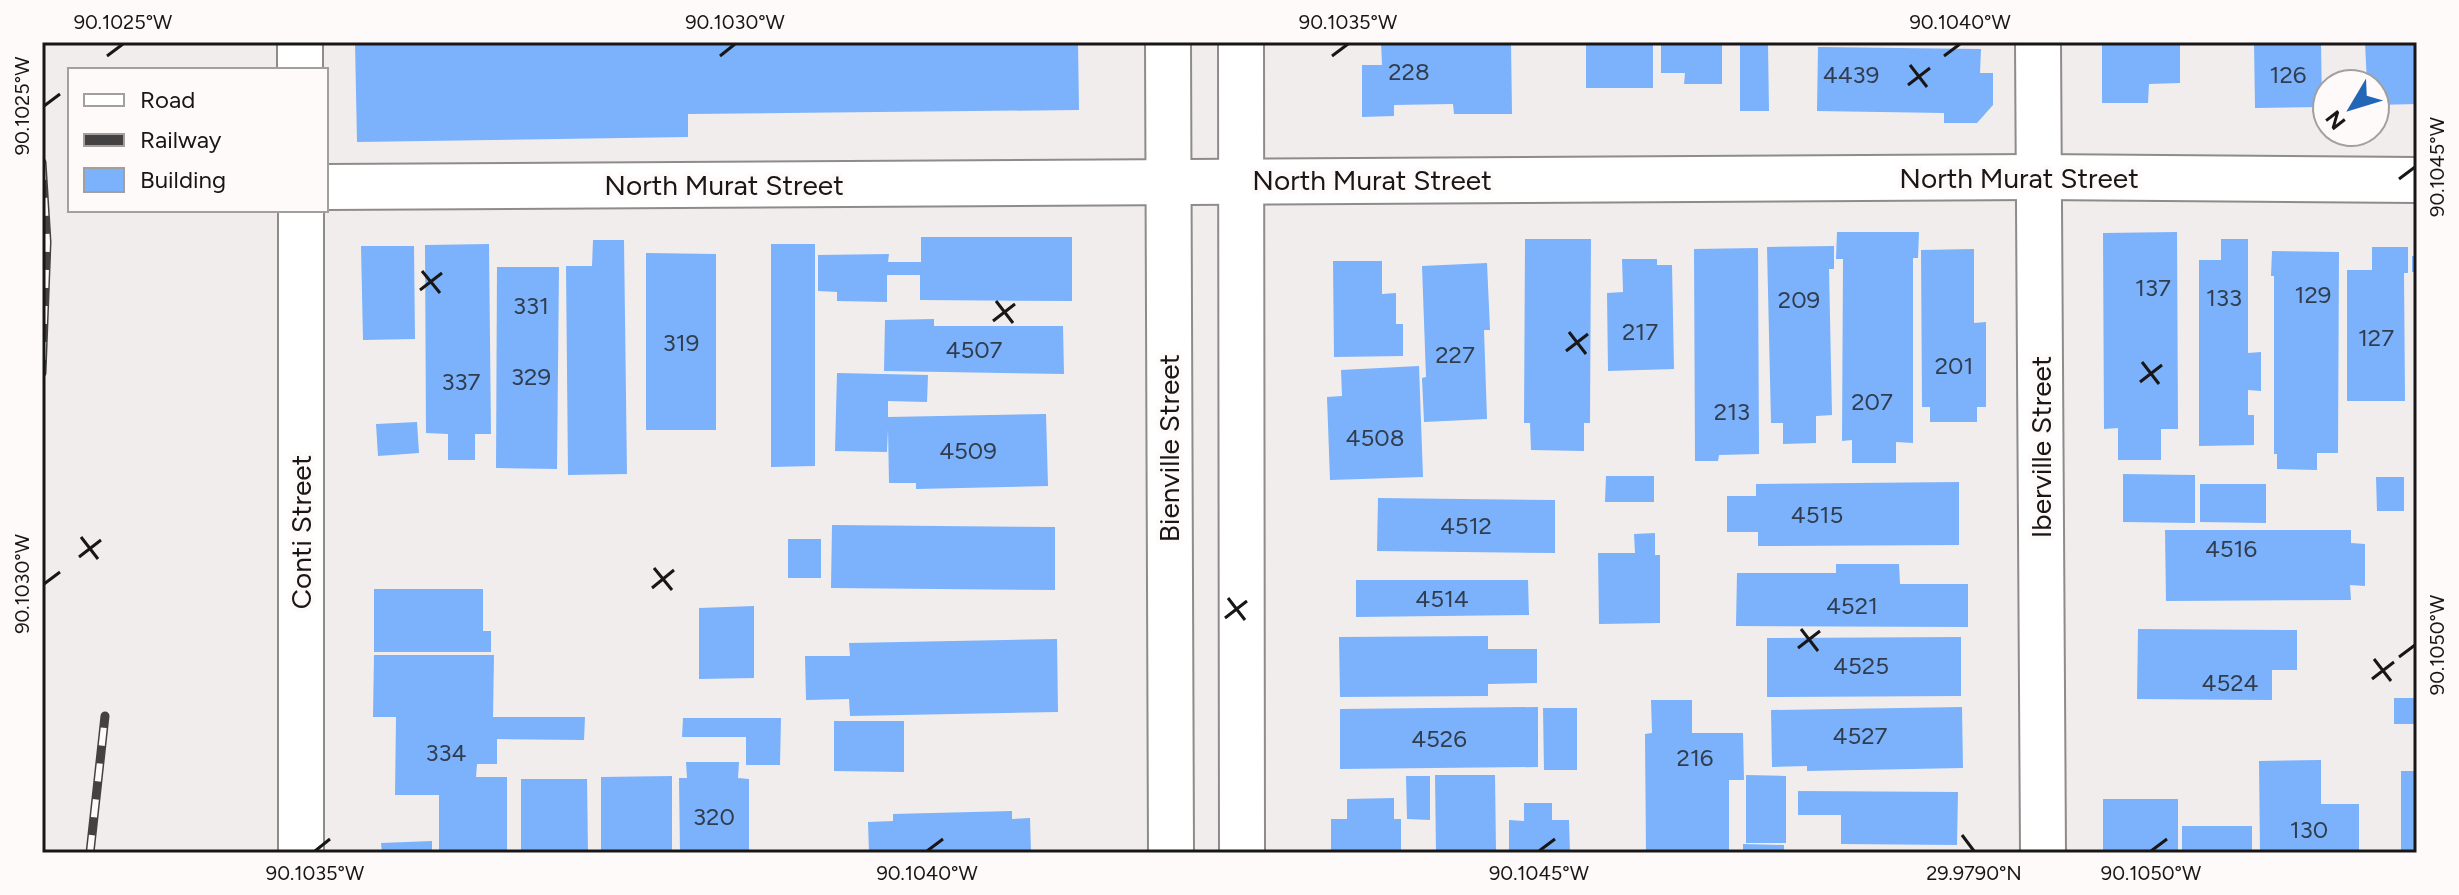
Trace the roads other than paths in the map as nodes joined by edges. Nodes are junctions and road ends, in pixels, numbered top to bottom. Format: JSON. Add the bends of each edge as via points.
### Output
{"nodes":[{"id":1,"x":300,"y":42,"type":"edge"},
{"id":2,"x":1168,"y":42,"type":"edge"},
{"id":3,"x":1241,"y":42,"type":"edge"},
{"id":4,"x":2038,"y":42,"type":"edge"},
{"id":5,"x":300,"y":68,"type":"edge"},
{"id":6,"x":2039,"y":177,"type":"junction"},
{"id":7,"x":2417,"y":180,"type":"edge"},
{"id":8,"x":1241,"y":181,"type":"junction"},
{"id":9,"x":1168,"y":182,"type":"junction"},
{"id":10,"x":328,"y":187,"type":"edge"},
{"id":11,"x":301,"y":212,"type":"edge"},
{"id":12,"x":301,"y":853,"type":"edge"},
{"id":13,"x":1171,"y":853,"type":"edge"},
{"id":14,"x":1242,"y":853,"type":"edge"},
{"id":15,"x":2043,"y":853,"type":"edge"}],
"edges":[{"from":1,"to":5,"type":"street"},
{"from":2,"to":9,"type":"street","name":"Bienville Street"},
{"from":3,"to":8,"type":"street"},
{"from":4,"to":6,"type":"street","name":"Iberville Street"},
{"from":6,"to":7,"type":"street","name":"North Murat Street"},
{"from":6,"to":8,"type":"street","name":"North Murat Street"},
{"from":6,"to":15,"type":"street","name":"Iberville Street"},
{"from":8,"to":9,"type":"street","name":"North Murat Street"},
{"from":8,"to":14,"type":"street"},
{"from":9,"to":10,"type":"street","name":"North Murat Street"},
{"from":9,"to":13,"type":"street","name":"Bienville Street"},
{"from":11,"to":12,"type":"street","name":"Conti Street"}]}
